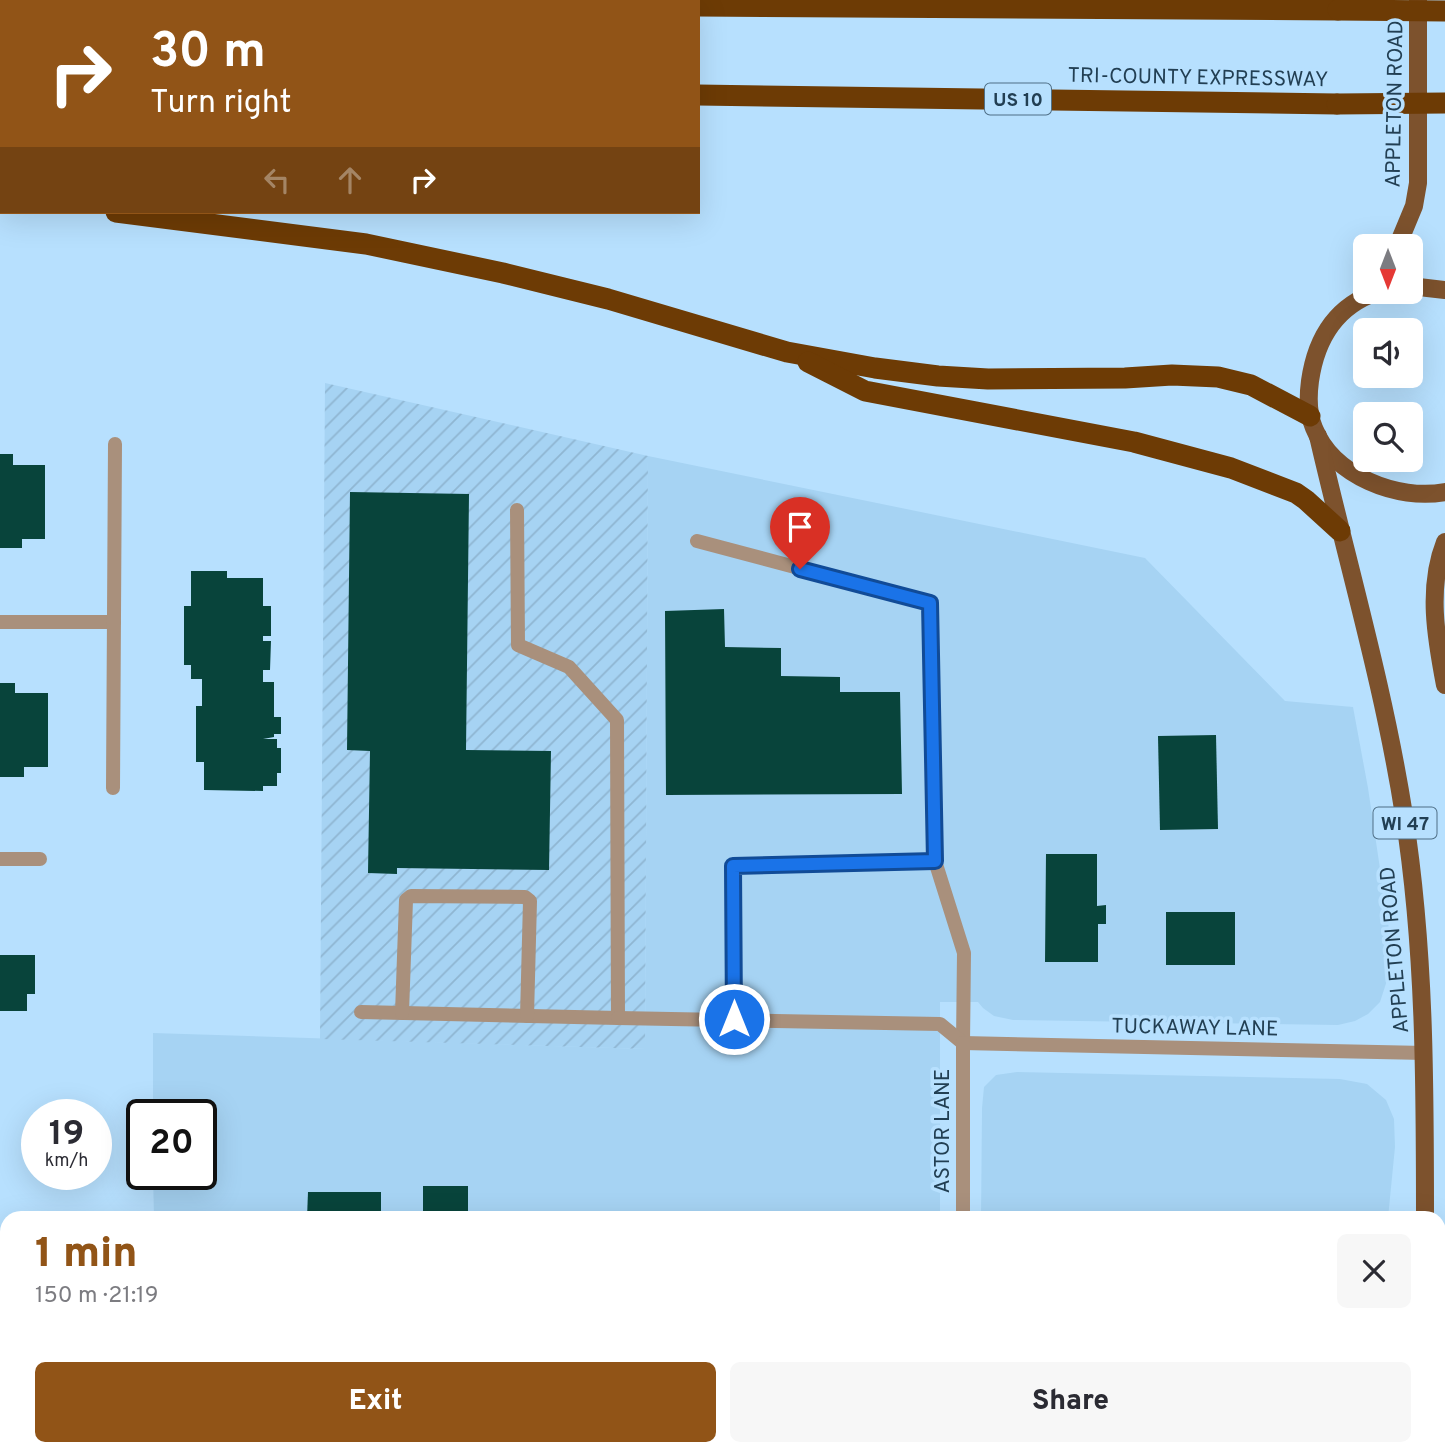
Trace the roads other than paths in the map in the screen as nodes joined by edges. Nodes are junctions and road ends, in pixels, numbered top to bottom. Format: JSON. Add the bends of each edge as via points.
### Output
{"nodes":[{"id":1,"x":1418,"y":0,"type":"edge"},
{"id":2,"x":700,"y":6,"type":"edge"},
{"id":3,"x":1445,"y":11,"type":"edge"},
{"id":4,"x":700,"y":95,"type":"edge"},
{"id":5,"x":1445,"y":103,"type":"edge"},
{"id":6,"x":132,"y":214,"type":"edge"},
{"id":7,"x":1402,"y":234,"type":"edge"},
{"id":8,"x":1423,"y":287,"type":"edge"},
{"id":9,"x":1445,"y":290,"type":"edge"},
{"id":10,"x":1354,"y":304,"type":"edge"},
{"id":11,"x":787,"y":352,"type":"junction"},
{"id":12,"x":1310,"y":415,"type":"junction"},
{"id":13,"x":1318,"y":436,"type":"junction"},
{"id":14,"x":114,"y":444,"type":"dead end"},
{"id":15,"x":1445,"y":492,"type":"edge"},
{"id":16,"x":517,"y":510,"type":"dead end"},
{"id":17,"x":1340,"y":531,"type":"junction"},
{"id":18,"x":697,"y":541,"type":"dead end"},
{"id":19,"x":1445,"y":542,"type":"edge"},
{"id":20,"x":0,"y":622,"type":"edge"},
{"id":21,"x":114,"y":622,"type":"junction"},
{"id":22,"x":1445,"y":685,"type":"edge"},
{"id":23,"x":113,"y":789,"type":"dead end"},
{"id":24,"x":0,"y":859,"type":"edge"},
{"id":25,"x":40,"y":859,"type":"dead end"},
{"id":26,"x":935,"y":861,"type":"junction"},
{"id":27,"x":361,"y":1012,"type":"dead end"},
{"id":28,"x":402,"y":1013,"type":"junction"},
{"id":29,"x":527,"y":1016,"type":"junction"},
{"id":30,"x":618,"y":1018,"type":"junction"},
{"id":31,"x":734,"y":1019,"type":"junction"},
{"id":32,"x":963,"y":1044,"type":"junction"},
{"id":33,"x":1425,"y":1052,"type":"junction"},
{"id":34,"x":963,"y":1211,"type":"edge"},
{"id":35,"x":1425,"y":1211,"type":"edge"}],
"edges":[{"from":1,"to":7,"type":"main road","name":"APPLETON ROAD","via":[[1418,183]]},
{"from":2,"to":3,"type":"highway","bridge":true},
{"from":4,"to":5,"type":"highway","name":"TRI-COUNTY EXPRESSWAY","number":"US 10","bridge":true},
{"from":6,"to":11,"type":"highway","via":[[366,244],[503,273]]},
{"from":8,"to":9,"type":"main road"},
{"from":10,"to":12,"type":"main road","via":[[1323,335],[1311,374]]},
{"from":11,"to":12,"type":"highway","via":[[938,376],[1042,380],[1218,377],[1251,385]]},
{"from":11,"to":17,"type":"highway","via":[[865,391],[1134,442],[1231,468],[1296,493]]},
{"from":12,"to":13,"type":"main road"},
{"from":13,"to":15,"type":"main road","via":[[1341,463],[1381,487],[1410,493]]},
{"from":13,"to":17,"type":"main road","name":"APPLETON ROAD","number":"WI 47"},
{"from":14,"to":21,"type":"street"},
{"from":16,"to":30,"type":"street","via":[[518,645],[569,667],[617,720]]},
{"from":17,"to":33,"type":"main road","name":"APPLETON ROAD","number":"WI 47","via":[[1368,638],[1404,816],[1420,951]]},
{"from":18,"to":26,"type":"street","name":"ASTOR LANE","via":[[930,603]]},
{"from":19,"to":22,"type":"main road","via":[[1434,593]]},
{"from":20,"to":21,"type":"street"},
{"from":21,"to":23,"type":"street"},
{"from":24,"to":25,"type":"street"},
{"from":26,"to":31,"type":"street","via":[[733,866]]},
{"from":26,"to":32,"type":"street","name":"ASTOR LANE","via":[[964,953]]},
{"from":27,"to":28,"type":"street"},
{"from":28,"to":29,"type":"street"},
{"from":28,"to":29,"type":"street","via":[[406,900],[411,896],[525,897],[530,901]]},
{"from":29,"to":30,"type":"street"},
{"from":30,"to":31,"type":"street"},
{"from":31,"to":32,"type":"street","via":[[940,1024]]},
{"from":32,"to":33,"type":"street","name":"TUCKAWAY LANE"},
{"from":32,"to":34,"type":"street","name":"ASTOR LANE"},
{"from":33,"to":35,"type":"main road","name":"APPLETON ROAD","number":"WI 47"}]}
